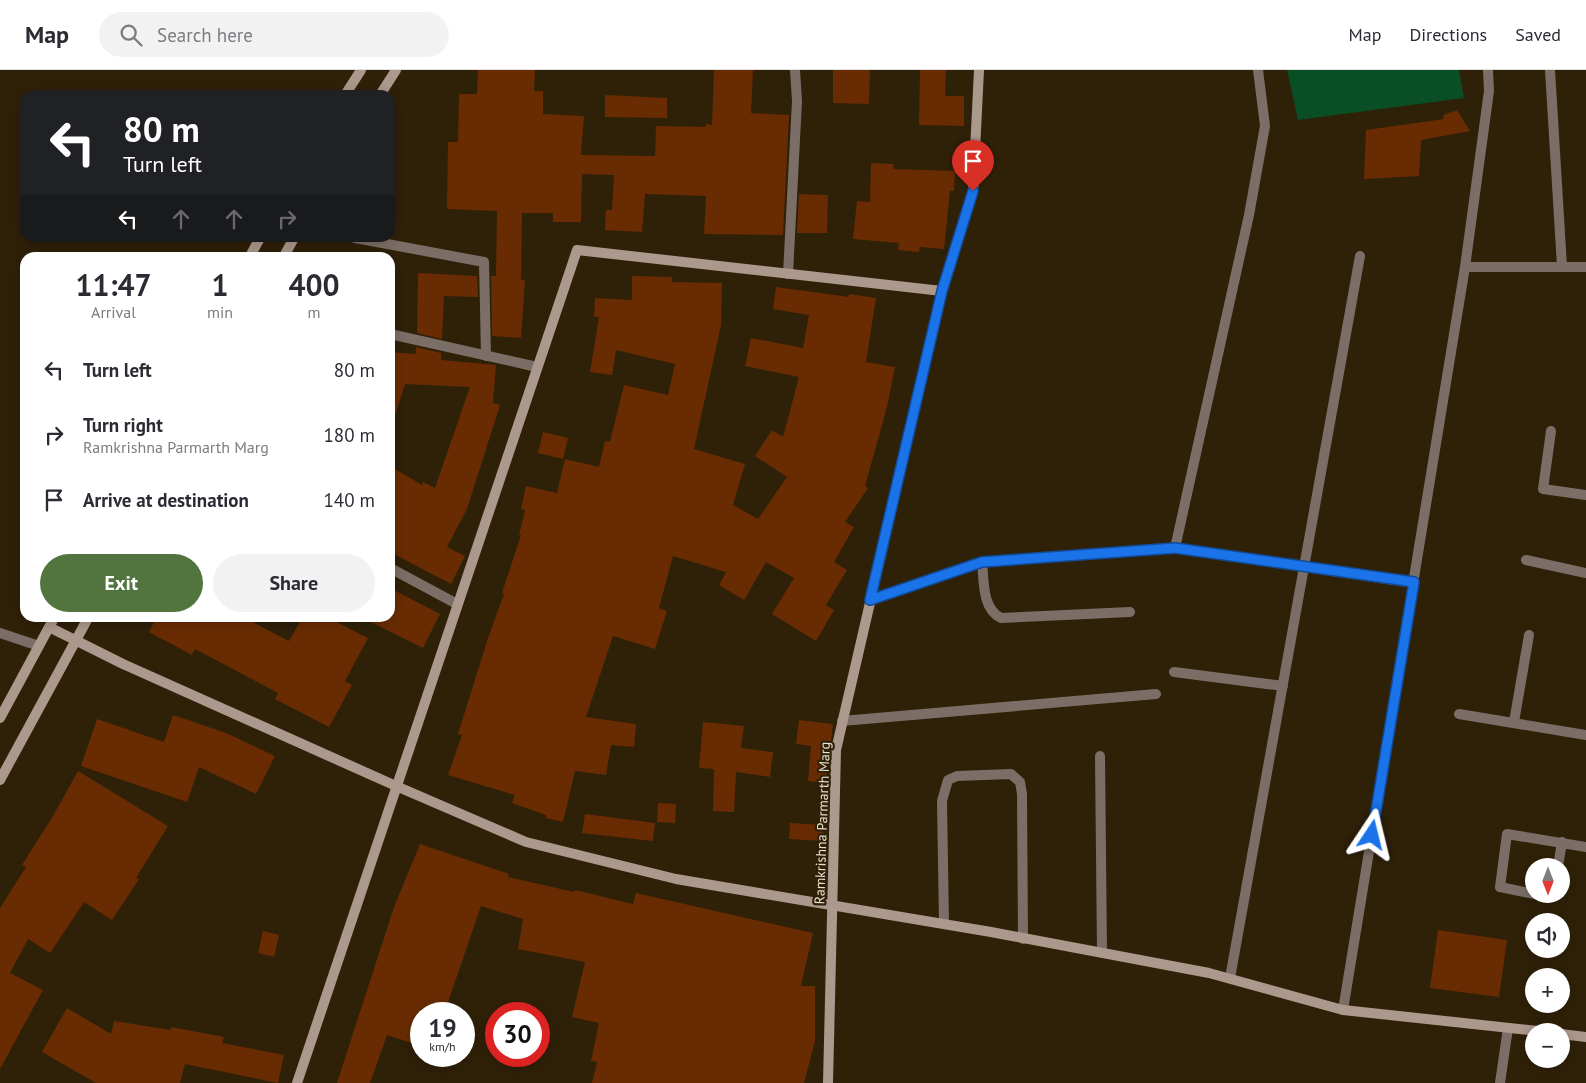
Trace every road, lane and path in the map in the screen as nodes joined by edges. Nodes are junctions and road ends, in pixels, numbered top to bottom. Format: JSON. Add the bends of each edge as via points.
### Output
{"nodes":[{"id":1,"x":361,"y":70,"type":"edge"},
{"id":2,"x":396,"y":70,"type":"edge"},
{"id":3,"x":795,"y":70,"type":"edge"},
{"id":4,"x":979,"y":70,"type":"edge"},
{"id":5,"x":1258,"y":70,"type":"edge"},
{"id":6,"x":1488,"y":70,"type":"edge"},
{"id":7,"x":1550,"y":70,"type":"edge"},
{"id":8,"x":348,"y":90,"type":"edge"},
{"id":9,"x":383,"y":90,"type":"edge"},
{"id":10,"x":376,"y":242,"type":"edge"},
{"id":11,"x":1360,"y":256,"type":"dead end"},
{"id":12,"x":1562,"y":266,"type":"junction"},
{"id":13,"x":1466,"y":267,"type":"junction"},
{"id":14,"x":1586,"y":267,"type":"edge"},
{"id":15,"x":788,"y":274,"type":"junction"},
{"id":16,"x":942,"y":291,"type":"junction"},
{"id":17,"x":395,"y":335,"type":"edge"},
{"id":18,"x":486,"y":356,"type":"junction"},
{"id":19,"x":537,"y":367,"type":"junction"},
{"id":20,"x":1551,"y":430,"type":"dead end"},
{"id":21,"x":1586,"y":495,"type":"edge"},
{"id":22,"x":1175,"y":548,"type":"junction"},
{"id":23,"x":1526,"y":560,"type":"dead end"},
{"id":24,"x":982,"y":562,"type":"junction"},
{"id":25,"x":1304,"y":567,"type":"junction"},
{"id":26,"x":395,"y":571,"type":"edge"},
{"id":27,"x":1586,"y":573,"type":"edge"},
{"id":28,"x":1414,"y":582,"type":"junction"},
{"id":29,"x":870,"y":600,"type":"junction"},
{"id":30,"x":457,"y":604,"type":"junction"},
{"id":31,"x":1130,"y":612,"type":"dead end"},
{"id":32,"x":52,"y":622,"type":"edge"},
{"id":33,"x":86,"y":622,"type":"edge"},
{"id":34,"x":49,"y":627,"type":"junction"},
{"id":35,"x":0,"y":633,"type":"edge"},
{"id":36,"x":1529,"y":634,"type":"dead end"},
{"id":37,"x":76,"y":639,"type":"junction"},
{"id":38,"x":39,"y":646,"type":"junction"},
{"id":39,"x":1174,"y":672,"type":"dead end"},
{"id":40,"x":1282,"y":686,"type":"junction"},
{"id":41,"x":1156,"y":694,"type":"dead end"},
{"id":42,"x":1459,"y":714,"type":"dead end"},
{"id":43,"x":0,"y":718,"type":"edge"},
{"id":44,"x":842,"y":721,"type":"junction"},
{"id":45,"x":1514,"y":722,"type":"junction"},
{"id":46,"x":1586,"y":735,"type":"edge"},
{"id":47,"x":1100,"y":756,"type":"dead end"},
{"id":48,"x":0,"y":780,"type":"edge"},
{"id":49,"x":396,"y":786,"type":"junction"},
{"id":50,"x":1562,"y":842,"type":"junction"},
{"id":51,"x":1586,"y":847,"type":"edge"},
{"id":52,"x":1559,"y":858,"type":"edge"},
{"id":53,"x":1525,"y":893,"type":"edge"},
{"id":54,"x":833,"y":906,"type":"junction"},
{"id":55,"x":944,"y":924,"type":"junction"},
{"id":56,"x":1023,"y":938,"type":"junction"},
{"id":57,"x":1102,"y":953,"type":"junction"},
{"id":58,"x":1230,"y":978,"type":"junction"},
{"id":59,"x":1343,"y":1010,"type":"junction"},
{"id":60,"x":1508,"y":1028,"type":"junction"},
{"id":61,"x":1525,"y":1030,"type":"edge"},
{"id":62,"x":1570,"y":1035,"type":"edge"},
{"id":63,"x":1586,"y":1037,"type":"edge"},
{"id":64,"x":297,"y":1083,"type":"edge"},
{"id":65,"x":828,"y":1083,"type":"edge"},
{"id":66,"x":1500,"y":1083,"type":"edge"}],
"edges":[{"from":1,"to":8,"type":"street"},
{"from":2,"to":9,"type":"street"},
{"from":3,"to":15,"type":"street","via":[[797,101]]},
{"from":4,"to":16,"type":"street","name":"Ramkrishna Parmarth Marg","via":[[973,191]]},
{"from":5,"to":22,"type":"street","via":[[1265,126],[1249,215]]},
{"from":6,"to":13,"type":"street","via":[[1489,91]]},
{"from":7,"to":12,"type":"street"},
{"from":10,"to":18,"type":"street","via":[[484,262]]},
{"from":11,"to":25,"type":"street"},
{"from":12,"to":13,"type":"street"},
{"from":12,"to":14,"type":"street"},
{"from":13,"to":28,"type":"street"},
{"from":15,"to":16,"type":"street"},
{"from":15,"to":19,"type":"street","via":[[577,250]]},
{"from":16,"to":29,"type":"street","name":"Ramkrishna Parmarth Marg"},
{"from":17,"to":18,"type":"street"},
{"from":18,"to":19,"type":"street"},
{"from":19,"to":30,"type":"street"},
{"from":20,"to":21,"type":"street","via":[[1543,489]]},
{"from":22,"to":24,"type":"street"},
{"from":22,"to":25,"type":"street"},
{"from":23,"to":27,"type":"street"},
{"from":24,"to":29,"type":"street"},
{"from":24,"to":31,"type":"street","via":[[988,607],[1001,618]]},
{"from":25,"to":28,"type":"street"},
{"from":25,"to":40,"type":"street"},
{"from":26,"to":30,"type":"street"},
{"from":28,"to":59,"type":"street"},
{"from":29,"to":44,"type":"street","name":"Ramkrishna Parmarth Marg"},
{"from":30,"to":49,"type":"street"},
{"from":32,"to":34,"type":"street"},
{"from":33,"to":37,"type":"street"},
{"from":34,"to":37,"type":"street"},
{"from":34,"to":38,"type":"street"},
{"from":35,"to":38,"type":"street"},
{"from":36,"to":45,"type":"street"},
{"from":37,"to":48,"type":"street"},
{"from":37,"to":49,"type":"street","via":[[123,664]]},
{"from":38,"to":43,"type":"street"},
{"from":39,"to":40,"type":"street"},
{"from":40,"to":58,"type":"street"},
{"from":41,"to":44,"type":"street"},
{"from":42,"to":45,"type":"street"},
{"from":44,"to":54,"type":"street","name":"Ramkrishna Parmarth Marg","via":[[836,750]]},
{"from":45,"to":46,"type":"street"},
{"from":47,"to":57,"type":"street"},
{"from":49,"to":54,"type":"street","via":[[526,842],[676,879]]},
{"from":49,"to":64,"type":"street"},
{"from":50,"to":51,"type":"street"},
{"from":50,"to":52,"type":"street"},
{"from":50,"to":53,"type":"street","via":[[1507,834],[1498,884],[1503,890]]},
{"from":54,"to":55,"type":"street"},
{"from":54,"to":65,"type":"street","name":"Ramkrishna Parmarth Marg"},
{"from":55,"to":56,"type":"street"},
{"from":55,"to":56,"type":"street","via":[[942,801],[948,780],[957,776],[1011,774],[1020,782],[1022,794]]},
{"from":56,"to":57,"type":"street"},
{"from":57,"to":58,"type":"street"},
{"from":58,"to":59,"type":"street"},
{"from":59,"to":60,"type":"street"},
{"from":60,"to":61,"type":"street"},
{"from":60,"to":66,"type":"street"},
{"from":62,"to":63,"type":"street"}]}
